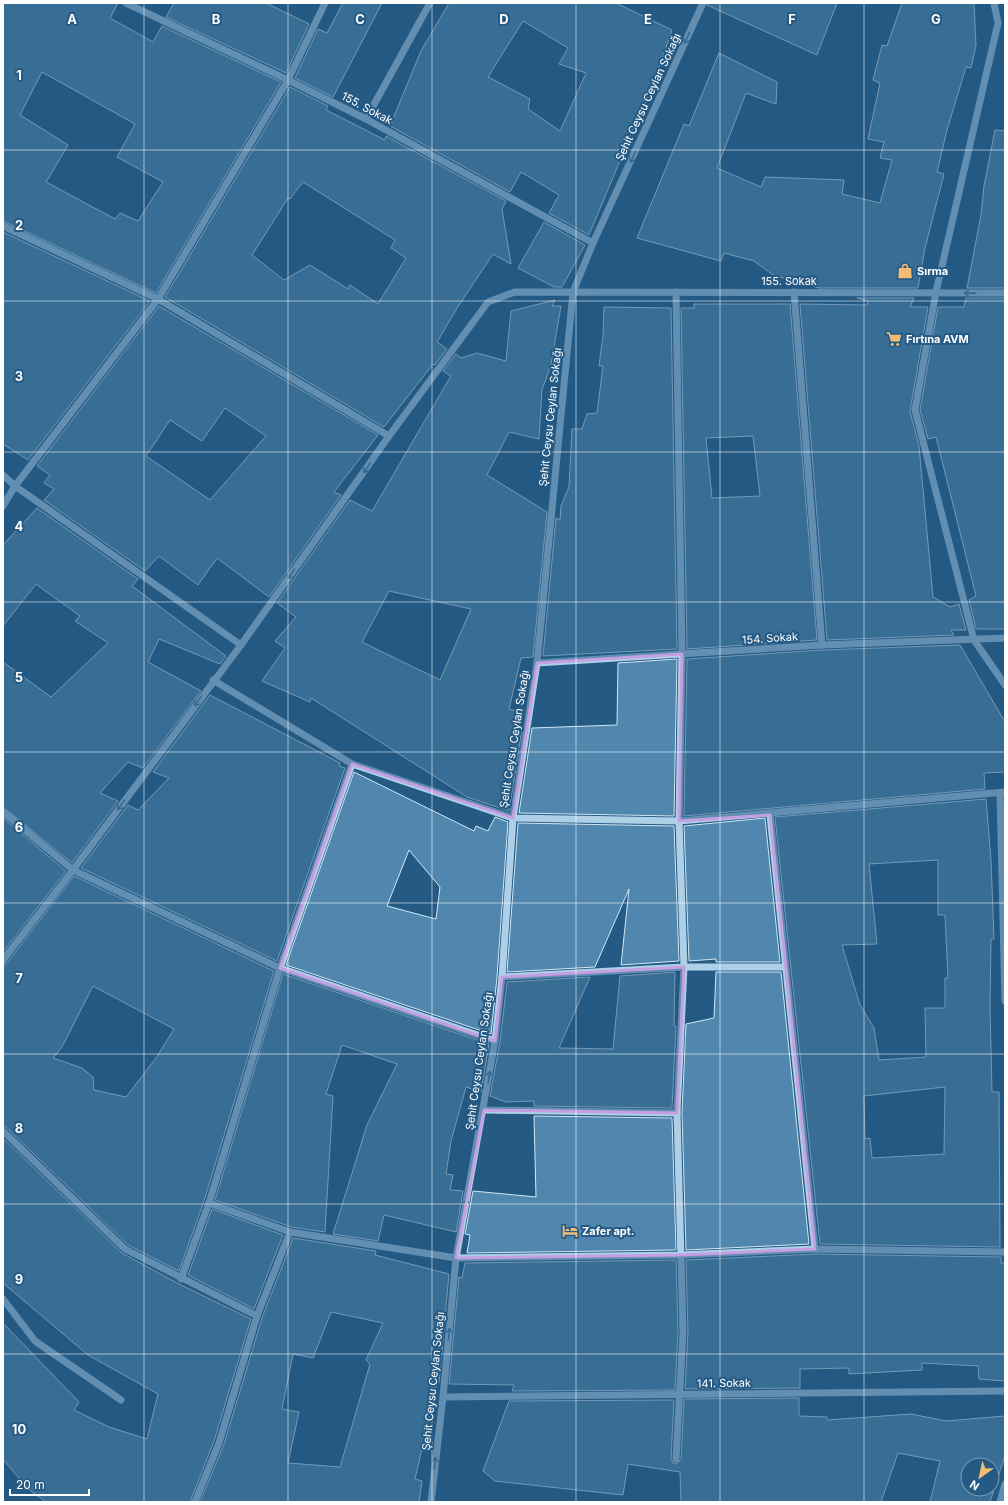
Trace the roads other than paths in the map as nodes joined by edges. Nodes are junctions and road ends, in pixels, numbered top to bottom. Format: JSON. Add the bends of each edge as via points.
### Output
{"nodes":[{"id":1,"x":126,"y":3,"type":"edge"},
{"id":2,"x":325,"y":3,"type":"edge"},
{"id":3,"x":430,"y":3,"type":"edge"},
{"id":4,"x":703,"y":3,"type":"edge"},
{"id":5,"x":994,"y":3,"type":"edge"},
{"id":6,"x":288,"y":80,"type":"junction"},
{"id":7,"x":366,"y":120,"type":"junction"},
{"id":8,"x":3,"y":226,"type":"edge"},
{"id":9,"x":593,"y":243,"type":"junction"},
{"id":10,"x":573,"y":292,"type":"junction"},
{"id":11,"x":676,"y":292,"type":"junction"},
{"id":12,"x":794,"y":292,"type":"junction"},
{"id":13,"x":936,"y":292,"type":"junction"},
{"id":14,"x":1005,"y":294,"type":"edge"},
{"id":15,"x":158,"y":299,"type":"junction"},
{"id":16,"x":389,"y":436,"type":"junction"},
{"id":17,"x":3,"y":475,"type":"edge"},
{"id":18,"x":15,"y":486,"type":"junction"},
{"id":19,"x":3,"y":506,"type":"edge"},
{"id":20,"x":1005,"y":638,"type":"edge"},
{"id":21,"x":974,"y":640,"type":"junction"},
{"id":22,"x":241,"y":645,"type":"junction"},
{"id":23,"x":822,"y":645,"type":"junction"},
{"id":24,"x":682,"y":654,"type":"junction"},
{"id":25,"x":537,"y":663,"type":"junction"},
{"id":26,"x":213,"y":680,"type":"junction"},
{"id":27,"x":1005,"y":685,"type":"edge"},
{"id":28,"x":352,"y":764,"type":"junction"},
{"id":29,"x":1003,"y":792,"type":"edge"},
{"id":30,"x":3,"y":812,"type":"edge"},
{"id":31,"x":770,"y":815,"type":"junction"},
{"id":32,"x":513,"y":818,"type":"junction"},
{"id":33,"x":679,"y":821,"type":"junction"},
{"id":34,"x":73,"y":870,"type":"junction"},
{"id":35,"x":3,"y":960,"type":"edge"},
{"id":36,"x":684,"y":967,"type":"junction"},
{"id":37,"x":784,"y":967,"type":"junction"},
{"id":38,"x":1004,"y":967,"type":"edge"},
{"id":39,"x":280,"y":968,"type":"junction"},
{"id":40,"x":502,"y":977,"type":"junction"},
{"id":41,"x":1005,"y":1001,"type":"edge"},
{"id":42,"x":495,"y":1040,"type":"junction"},
{"id":43,"x":484,"y":1110,"type":"junction"},
{"id":44,"x":677,"y":1113,"type":"junction"},
{"id":45,"x":3,"y":1131,"type":"edge"},
{"id":46,"x":209,"y":1203,"type":"junction"},
{"id":47,"x":290,"y":1232,"type":"junction"},
{"id":48,"x":815,"y":1249,"type":"junction"},
{"id":49,"x":1005,"y":1252,"type":"edge"},
{"id":50,"x":680,"y":1255,"type":"junction"},
{"id":51,"x":456,"y":1258,"type":"junction"},
{"id":52,"x":181,"y":1279,"type":"junction"},
{"id":53,"x":3,"y":1299,"type":"edge"},
{"id":54,"x":257,"y":1316,"type":"junction"},
{"id":55,"x":1005,"y":1391,"type":"edge"},
{"id":56,"x":680,"y":1395,"type":"junction"},
{"id":57,"x":443,"y":1397,"type":"junction"},
{"id":58,"x":121,"y":1400,"type":"dead end"},
{"id":59,"x":676,"y":1458,"type":"dead end"},
{"id":60,"x":1005,"y":1484,"type":"edge"},
{"id":61,"x":195,"y":1502,"type":"edge"},
{"id":62,"x":431,"y":1502,"type":"edge"},
{"id":63,"x":1000,"y":1502,"type":"edge"}],
"edges":[{"from":1,"to":6,"type":"street","name":"155. Sokak"},
{"from":2,"to":6,"type":"street"},
{"from":3,"to":7,"type":"street"},
{"from":4,"to":9,"type":"street","name":"Şehit Ceysu Ceylan Sokağı","one_way":true},
{"from":5,"to":13,"type":"street","via":[[998,23]]},
{"from":6,"to":7,"type":"street","name":"155. Sokak"},
{"from":6,"to":15,"type":"street"},
{"from":7,"to":9,"type":"street","name":"155. Sokak"},
{"from":8,"to":15,"type":"street"},
{"from":9,"to":10,"type":"street","name":"Şehit Ceysu Ceylan Sokağı"},
{"from":10,"to":11,"type":"street","name":"155. Sokak"},
{"from":10,"to":16,"type":"street","name":"155. Sokak","via":[[515,292],[488,302]]},
{"from":10,"to":25,"type":"street","name":"Şehit Ceysu Ceylan Sokağı"},
{"from":11,"to":12,"type":"street","name":"155. Sokak"},
{"from":11,"to":24,"type":"street"},
{"from":12,"to":13,"type":"street","name":"155. Sokak"},
{"from":12,"to":23,"type":"street"},
{"from":14,"to":13,"type":"street","name":"155. Sokak","one_way":true},
{"from":13,"to":21,"type":"street","via":[[915,410]]},
{"from":15,"to":16,"type":"street"},
{"from":15,"to":18,"type":"street"},
{"from":16,"to":22,"type":"street","name":"155. Sokak","one_way":true},
{"from":17,"to":18,"type":"street"},
{"from":18,"to":19,"type":"street"},
{"from":18,"to":22,"type":"street"},
{"from":20,"to":21,"type":"street","name":"154. Sokak"},
{"from":21,"to":23,"type":"street","name":"154. Sokak"},
{"from":21,"to":27,"type":"street"},
{"from":22,"to":26,"type":"street","name":"155. Sokak"},
{"from":23,"to":24,"type":"street","name":"154. Sokak"},
{"from":24,"to":25,"type":"street","name":"154. Sokak"},
{"from":24,"to":33,"type":"street"},
{"from":25,"to":32,"type":"street","name":"Şehit Ceysu Ceylan Sokağı"},
{"from":26,"to":28,"type":"street"},
{"from":26,"to":34,"type":"street","name":"155. Sokak","one_way":true},
{"from":28,"to":32,"type":"street"},
{"from":28,"to":39,"type":"street"},
{"from":29,"to":31,"type":"street"},
{"from":29,"to":38,"type":"street"},
{"from":30,"to":34,"type":"street"},
{"from":31,"to":33,"type":"street"},
{"from":31,"to":37,"type":"street"},
{"from":32,"to":33,"type":"street"},
{"from":32,"to":40,"type":"street","name":"Şehit Ceysu Ceylan Sokağı"},
{"from":33,"to":36,"type":"street"},
{"from":34,"to":35,"type":"street","name":"155. Sokak"},
{"from":34,"to":39,"type":"street"},
{"from":36,"to":37,"type":"street"},
{"from":36,"to":40,"type":"street"},
{"from":36,"to":44,"type":"street"},
{"from":37,"to":48,"type":"street"},
{"from":38,"to":41,"type":"street"},
{"from":39,"to":42,"type":"street"},
{"from":39,"to":46,"type":"street"},
{"from":40,"to":42,"type":"street","name":"Şehit Ceysu Ceylan Sokağı"},
{"from":43,"to":42,"type":"street","name":"Şehit Ceysu Ceylan Sokağı","one_way":true},
{"from":43,"to":44,"type":"street"},
{"from":51,"to":43,"type":"street","name":"Şehit Ceysu Ceylan Sokağı","one_way":true},
{"from":44,"to":50,"type":"street"},
{"from":45,"to":52,"type":"street","via":[[125,1249]]},
{"from":46,"to":47,"type":"street"},
{"from":46,"to":52,"type":"street"},
{"from":47,"to":51,"type":"street"},
{"from":47,"to":54,"type":"street"},
{"from":48,"to":49,"type":"street"},
{"from":48,"to":50,"type":"street"},
{"from":50,"to":51,"type":"street"},
{"from":50,"to":56,"type":"street","via":[[683,1332]]},
{"from":57,"to":51,"type":"street","name":"Şehit Ceysu Ceylan Sokağı","one_way":true},
{"from":52,"to":54,"type":"street"},
{"from":53,"to":58,"type":"street","via":[[35,1341]]},
{"from":54,"to":61,"type":"street","via":[[219,1443]]},
{"from":55,"to":56,"type":"street","name":"141. Sokak"},
{"from":56,"to":57,"type":"street","name":"141. Sokak"},
{"from":56,"to":59,"type":"street"},
{"from":62,"to":57,"type":"street","name":"Şehit Ceysu Ceylan Sokağı","one_way":true},
{"from":60,"to":63,"type":"street"}]}
